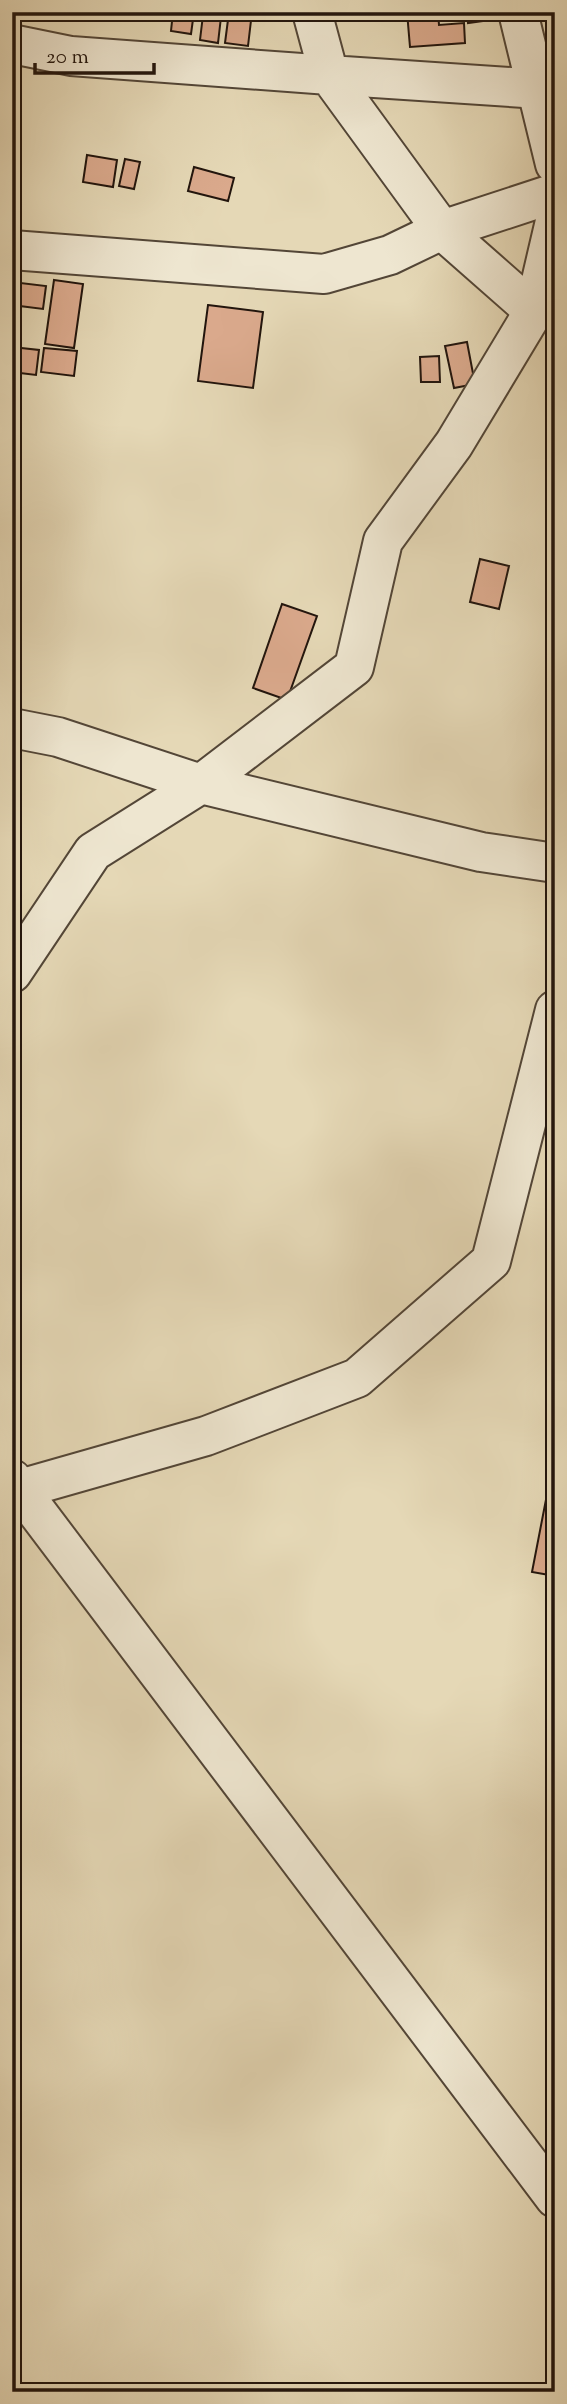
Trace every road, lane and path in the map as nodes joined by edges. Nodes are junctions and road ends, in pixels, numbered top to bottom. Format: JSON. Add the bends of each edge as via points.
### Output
{"nodes":[{"id":1,"x":312,"y":12,"type":"edge"},
{"id":2,"x":518,"y":12,"type":"edge"},
{"id":3,"x":12,"y":44,"type":"edge"},
{"id":4,"x":329,"y":75,"type":"junction"},
{"id":5,"x":545,"y":89,"type":"edge"},
{"id":6,"x":555,"y":164,"type":"edge"},
{"id":7,"x":555,"y":193,"type":"edge"},
{"id":8,"x":555,"y":221,"type":"edge"},
{"id":9,"x":442,"y":230,"type":"junction"},
{"id":10,"x":12,"y":250,"type":"edge"},
{"id":11,"x":534,"y":312,"type":"junction"},
{"id":12,"x":12,"y":728,"type":"edge"},
{"id":13,"x":201,"y":784,"type":"junction"},
{"id":14,"x":555,"y":863,"type":"edge"},
{"id":15,"x":12,"y":973,"type":"edge"},
{"id":16,"x":555,"y":1010,"type":"edge"},
{"id":17,"x":16,"y":1484,"type":"edge"},
{"id":18,"x":555,"y":2198,"type":"edge"}],
"edges":[{"from":1,"to":4,"type":"street"},
{"from":2,"to":5,"type":"street"},
{"from":3,"to":4,"type":"street","via":[[71,55]]},
{"from":4,"to":5,"type":"street"},
{"from":4,"to":9,"type":"street"},
{"from":5,"to":6,"type":"street"},
{"from":7,"to":9,"type":"street"},
{"from":8,"to":11,"type":"street"},
{"from":9,"to":10,"type":"street","via":[[390,255],[324,274]]},
{"from":9,"to":11,"type":"street"},
{"from":11,"to":13,"type":"street","via":[[454,444],[383,541],[354,667]]},
{"from":12,"to":13,"type":"street","via":[[58,737]]},
{"from":13,"to":14,"type":"street","via":[[481,852]]},
{"from":13,"to":15,"type":"street","via":[[93,852]]},
{"from":16,"to":17,"type":"street","via":[[491,1261],[357,1378],[206,1436]]},
{"from":17,"to":18,"type":"street"}]}
